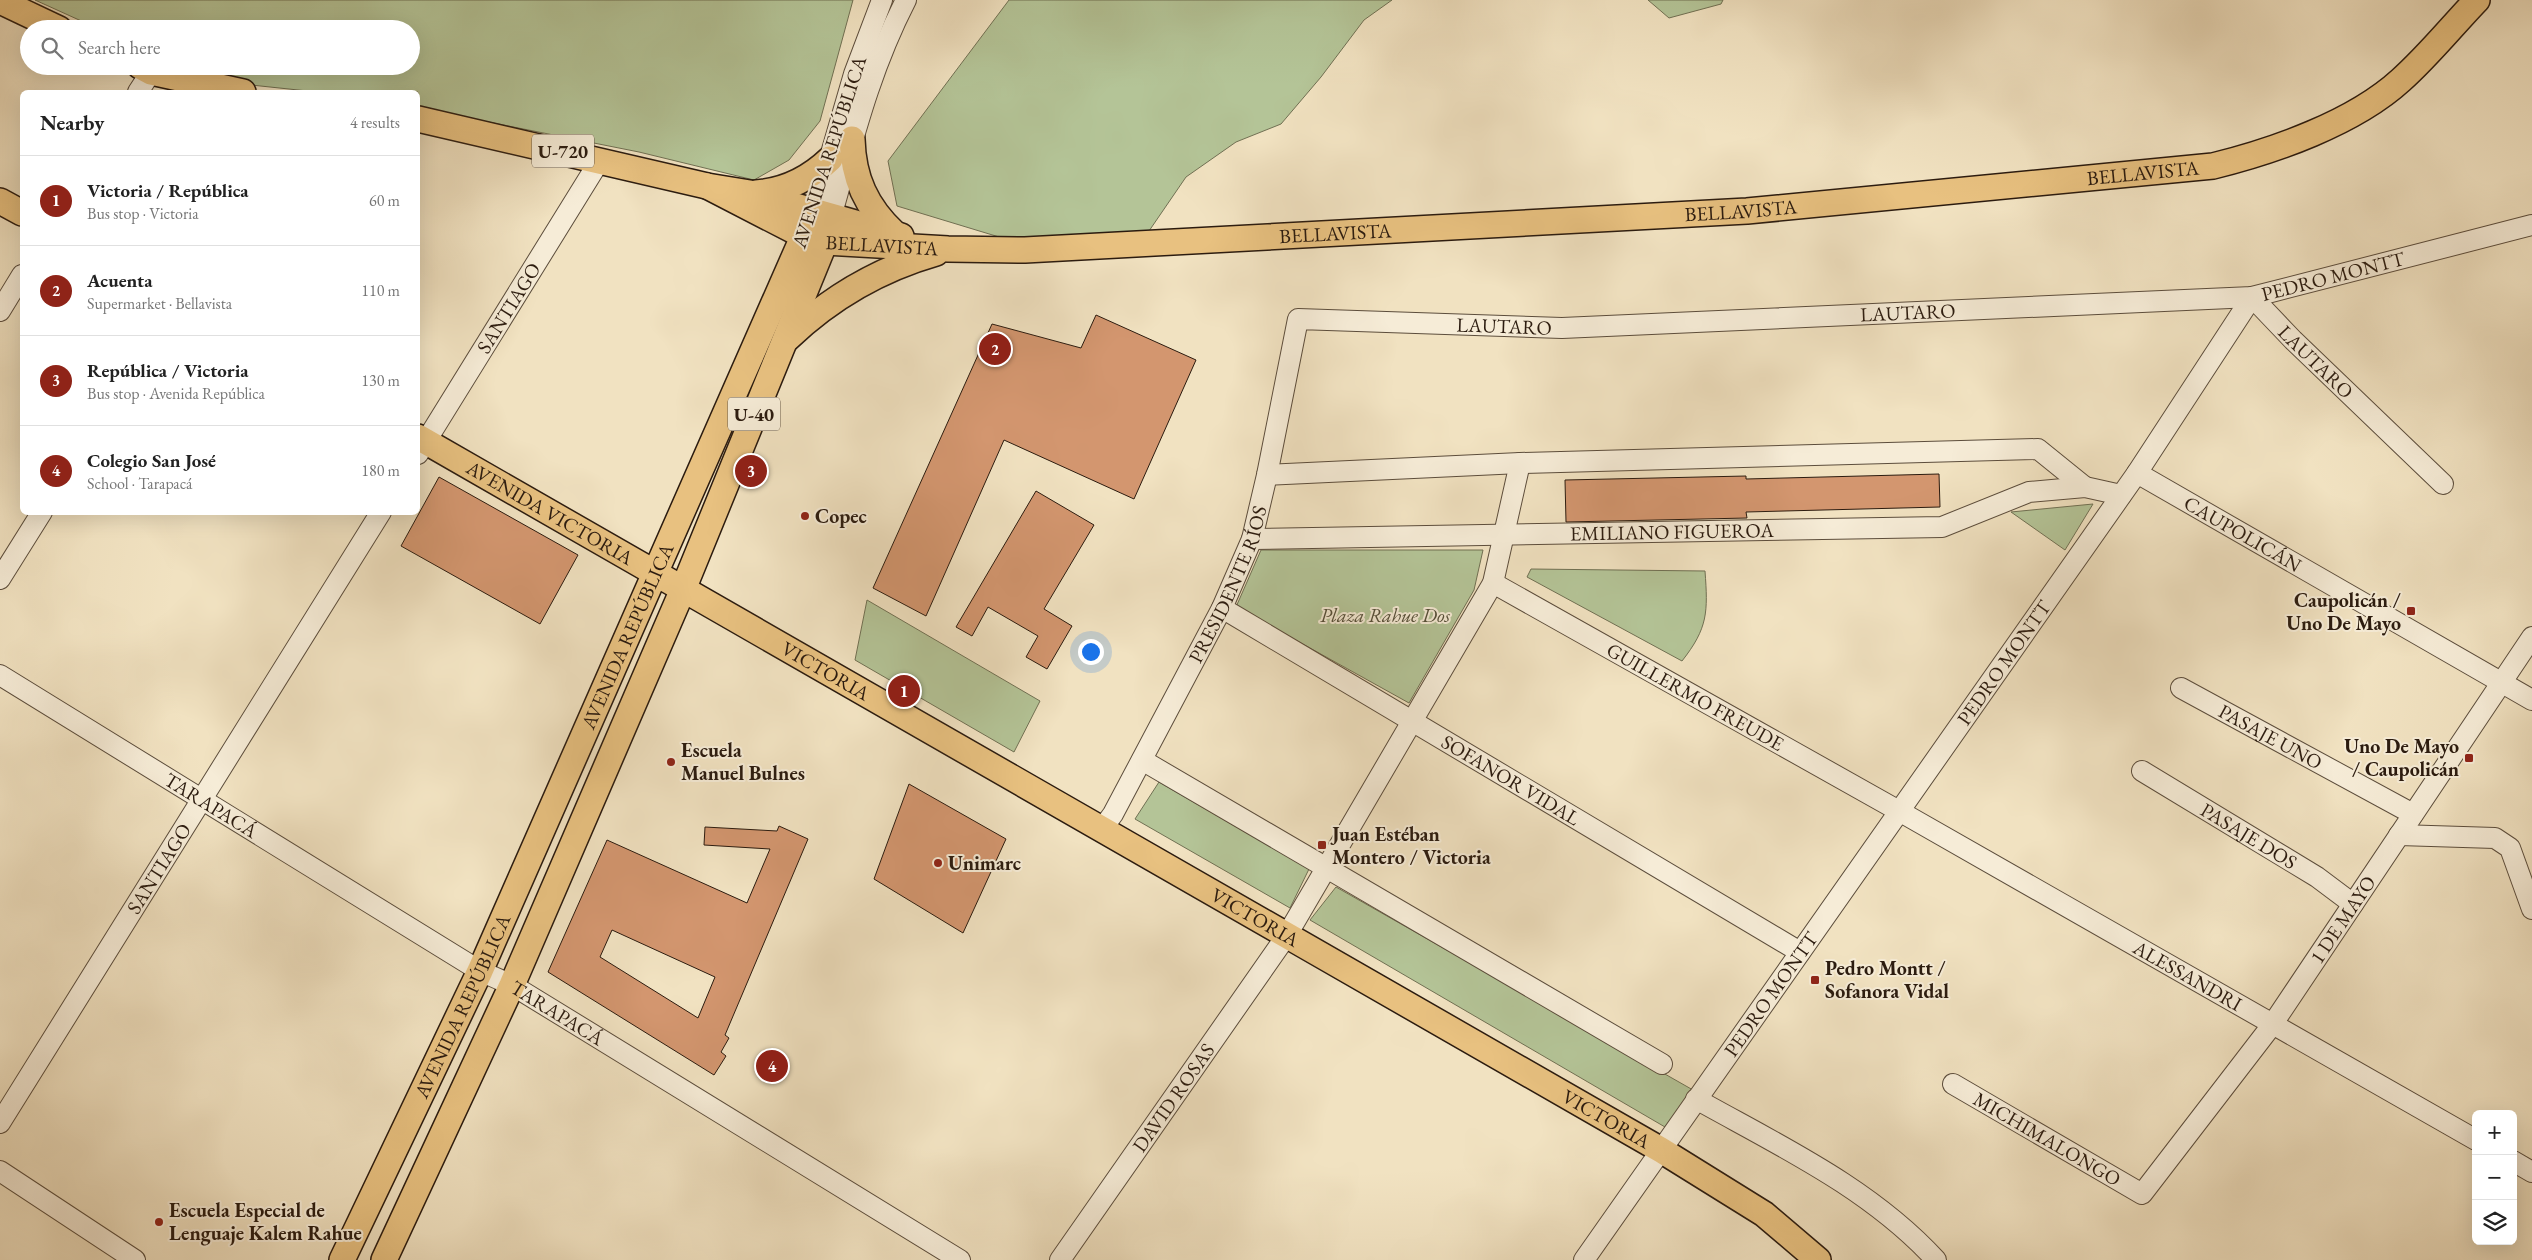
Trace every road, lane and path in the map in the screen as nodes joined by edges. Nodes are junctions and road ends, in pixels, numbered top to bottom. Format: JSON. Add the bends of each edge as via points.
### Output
{"nodes":[{"id":1,"x":882,"y":0,"type":"edge"},
{"id":2,"x":906,"y":0,"type":"edge"},
{"id":3,"x":2477,"y":0,"type":"edge"},
{"id":4,"x":0,"y":1,"type":"edge"},
{"id":5,"x":40,"y":20,"type":"edge"},
{"id":6,"x":143,"y":75,"type":"edge"},
{"id":7,"x":171,"y":75,"type":"edge"},
{"id":8,"x":139,"y":90,"type":"edge"},
{"id":9,"x":234,"y":90,"type":"edge"},
{"id":10,"x":420,"y":119,"type":"edge"},
{"id":11,"x":852,"y":138,"type":"junction"},
{"id":12,"x":830,"y":159,"type":"junction"},
{"id":13,"x":600,"y":160,"type":"junction"},
{"id":14,"x":707,"y":186,"type":"junction"},
{"id":15,"x":750,"y":193,"type":"junction"},
{"id":16,"x":0,"y":201,"type":"edge"},
{"id":17,"x":20,"y":212,"type":"edge"},
{"id":18,"x":823,"y":214,"type":"junction"},
{"id":19,"x":2532,"y":225,"type":"edge"},
{"id":20,"x":895,"y":234,"type":"junction"},
{"id":21,"x":815,"y":239,"type":"junction"},
{"id":22,"x":948,"y":249,"type":"junction"},
{"id":23,"x":20,"y":278,"type":"edge"},
{"id":24,"x":2252,"y":297,"type":"junction"},
{"id":25,"x":0,"y":311,"type":"edge"},
{"id":26,"x":1298,"y":319,"type":"joint"},
{"id":27,"x":784,"y":341,"type":"junction"},
{"id":28,"x":420,"y":444,"type":"edge"},
{"id":29,"x":1520,"y":463,"type":"junction"},
{"id":30,"x":2137,"y":473,"type":"junction"},
{"id":31,"x":1267,"y":475,"type":"junction"},
{"id":32,"x":2443,"y":484,"type":"dead end"},
{"id":33,"x":2085,"y":487,"type":"junction"},
{"id":34,"x":2121,"y":495,"type":"junction"},
{"id":35,"x":40,"y":515,"type":"edge"},
{"id":36,"x":379,"y":515,"type":"edge"},
{"id":37,"x":1505,"y":535,"type":"junction"},
{"id":38,"x":1252,"y":540,"type":"junction"},
{"id":39,"x":657,"y":572,"type":"junction"},
{"id":40,"x":0,"y":579,"type":"edge"},
{"id":41,"x":1493,"y":583,"type":"junction"},
{"id":42,"x":684,"y":587,"type":"junction"},
{"id":43,"x":1222,"y":608,"type":"junction"},
{"id":44,"x":2532,"y":637,"type":"edge"},
{"id":45,"x":0,"y":675,"type":"edge"},
{"id":46,"x":2501,"y":684,"type":"junction"},
{"id":47,"x":2181,"y":688,"type":"dead end"},
{"id":48,"x":2532,"y":700,"type":"edge"},
{"id":49,"x":1412,"y":721,"type":"junction"},
{"id":50,"x":1142,"y":760,"type":"junction"},
{"id":51,"x":2142,"y":771,"type":"dead end"},
{"id":52,"x":202,"y":800,"type":"junction"},
{"id":53,"x":1899,"y":811,"type":"junction"},
{"id":54,"x":2413,"y":814,"type":"junction"},
{"id":55,"x":1102,"y":829,"type":"junction"},
{"id":56,"x":2399,"y":835,"type":"junction"},
{"id":57,"x":1327,"y":867,"type":"junction"},
{"id":58,"x":2353,"y":904,"type":"junction"},
{"id":59,"x":2532,"y":909,"type":"edge"},
{"id":60,"x":1287,"y":935,"type":"junction"},
{"id":61,"x":1800,"y":952,"type":"junction"},
{"id":62,"x":480,"y":971,"type":"junction"},
{"id":63,"x":512,"y":985,"type":"junction"},
{"id":64,"x":2272,"y":1025,"type":"junction"},
{"id":65,"x":1662,"y":1064,"type":"dead end"},
{"id":66,"x":1953,"y":1084,"type":"dead end"},
{"id":67,"x":1696,"y":1099,"type":"junction"},
{"id":68,"x":0,"y":1123,"type":"edge"},
{"id":69,"x":2472,"y":1138,"type":"edge"},
{"id":70,"x":1661,"y":1150,"type":"junction"},
{"id":71,"x":2517,"y":1163,"type":"edge"},
{"id":72,"x":0,"y":1171,"type":"edge"},
{"id":73,"x":2532,"y":1172,"type":"edge"},
{"id":74,"x":2142,"y":1194,"type":"joint"},
{"id":75,"x":135,"y":1260,"type":"edge"},
{"id":76,"x":342,"y":1260,"type":"edge"},
{"id":77,"x":384,"y":1260,"type":"edge"},
{"id":78,"x":960,"y":1260,"type":"edge"},
{"id":79,"x":1060,"y":1260,"type":"edge"},
{"id":80,"x":1584,"y":1260,"type":"edge"},
{"id":81,"x":1818,"y":1260,"type":"edge"},
{"id":82,"x":1936,"y":1260,"type":"edge"}],
"edges":[{"from":1,"to":12,"type":"street","name":"AVENIDA REPÚBLICA","via":[[854,74]]},
{"from":2,"to":11,"type":"street","name":"AVENIDA REPÚBLICA","via":[[875,65]]},
{"from":3,"to":22,"type":"main road","name":"BELLAVISTA","via":[[2401,81],[2370,102],[2274,149],[2213,166],[1747,211],[1025,250]]},
{"from":4,"to":5,"type":"main road"},
{"from":6,"to":8,"type":"street"},
{"from":7,"to":9,"type":"main road"},
{"from":10,"to":13,"type":"main road","name":"BELLAVISTA","number":"U-720"},
{"from":11,"to":18,"type":"street","name":"AVENIDA REPÚBLICA"},
{"from":11,"to":20,"type":"main road","via":[[855,172],[861,189],[882,221]]},
{"from":12,"to":15,"type":"main road","via":[[797,183],[782,189]]},
{"from":12,"to":18,"type":"street","name":"AVENIDA REPÚBLICA"},
{"from":13,"to":14,"type":"main road","name":"BELLAVISTA","number":"U-720"},
{"from":13,"to":28,"type":"street","name":"SANTIAGO"},
{"from":14,"to":15,"type":"main road","name":"BELLAVISTA","number":"U-720"},
{"from":14,"to":21,"type":"main road","name":"BELLAVISTA"},
{"from":15,"to":18,"type":"main road","name":"BELLAVISTA"},
{"from":16,"to":17,"type":"main road"},
{"from":18,"to":20,"type":"main road","name":"BELLAVISTA"},
{"from":18,"to":21,"type":"main road","name":"AVENIDA REPÚBLICA"},
{"from":19,"to":24,"type":"street","name":"PEDRO MONTT"},
{"from":20,"to":22,"type":"main road","name":"BELLAVISTA"},
{"from":21,"to":22,"type":"main road","name":"BELLAVISTA"},
{"from":21,"to":27,"type":"main road","name":"AVENIDA REPÚBLICA","number":"U-40"},
{"from":21,"to":39,"type":"main road","name":"AVENIDA REPÚBLICA","number":"U-40"},
{"from":22,"to":27,"type":"main road","via":[[891,268],[864,282],[819,311]]},
{"from":23,"to":25,"type":"street"},
{"from":24,"to":26,"type":"street","name":"LAUTARO","via":[[1562,328]]},
{"from":24,"to":30,"type":"street","name":"PEDRO MONTT"},
{"from":24,"to":32,"type":"street","name":"LAUTARO"},
{"from":26,"to":31,"type":"street","name":"PRESIDENTE RÍOS"},
{"from":27,"to":42,"type":"main road","name":"AVENIDA REPÚBLICA","number":"U-40"},
{"from":28,"to":39,"type":"main road","name":"AVENIDA VICTORIA"},
{"from":29,"to":31,"type":"street","name":"EMILIANO FIGUEROA"},
{"from":29,"to":33,"type":"street","name":"EMILIANO FIGUEROA","via":[[2038,449]]},
{"from":29,"to":37,"type":"street","name":"DAVID ROSAS"},
{"from":30,"to":34,"type":"street","name":"PEDRO MONTT"},
{"from":30,"to":46,"type":"street","name":"CAUPOLICÁN"},
{"from":31,"to":38,"type":"street","name":"PRESIDENTE RÍOS"},
{"from":33,"to":34,"type":"street","name":"EMILIANO FIGUEROA"},
{"from":33,"to":37,"type":"street","name":"EMILIANO FIGUEROA","via":[[2029,492],[1942,527]]},
{"from":34,"to":53,"type":"street","name":"PEDRO MONTT"},
{"from":35,"to":40,"type":"street"},
{"from":36,"to":52,"type":"street","name":"SANTIAGO"},
{"from":37,"to":38,"type":"street","name":"EMILIANO FIGUEROA"},
{"from":37,"to":41,"type":"street","name":"DAVID ROSAS"},
{"from":38,"to":43,"type":"street","name":"PRESIDENTE RÍOS"},
{"from":39,"to":42,"type":"main road","name":"AVENIDA VICTORIA"},
{"from":39,"to":62,"type":"main road","name":"AVENIDA REPÚBLICA"},
{"from":41,"to":49,"type":"street","name":"DAVID ROSAS"},
{"from":41,"to":53,"type":"street","name":"GUILLERMO FREUDE"},
{"from":42,"to":55,"type":"main road","name":"VICTORIA"},
{"from":42,"to":63,"type":"main road","name":"AVENIDA REPÚBLICA"},
{"from":43,"to":49,"type":"street","name":"SOFANOR VIDAL"},
{"from":43,"to":50,"type":"street","name":"PRESIDENTE RÍOS"},
{"from":44,"to":46,"type":"street","name":"1 DE MAYO"},
{"from":45,"to":52,"type":"street","name":"TARAPACÁ"},
{"from":46,"to":48,"type":"street","name":"CAUPOLICÁN"},
{"from":46,"to":54,"type":"street","name":"1 DE MAYO"},
{"from":47,"to":54,"type":"street","name":"PASAJE UNO"},
{"from":49,"to":57,"type":"street","name":"DAVID ROSAS"},
{"from":49,"to":61,"type":"street","name":"SOFANOR VIDAL"},
{"from":50,"to":55,"type":"street","name":"PRESIDENTE RÍOS"},
{"from":50,"to":57,"type":"street"},
{"from":51,"to":58,"type":"street","name":"PASAJE DOS","via":[[2317,877]]},
{"from":52,"to":62,"type":"street","name":"TARAPACÁ"},
{"from":52,"to":68,"type":"street","name":"SANTIAGO"},
{"from":53,"to":61,"type":"street","name":"PEDRO MONTT"},
{"from":53,"to":64,"type":"street","name":"ALESSANDRI"},
{"from":54,"to":56,"type":"street","name":"1 DE MAYO"},
{"from":55,"to":60,"type":"main road","name":"VICTORIA"},
{"from":56,"to":58,"type":"street","name":"1 DE MAYO"},
{"from":56,"to":59,"type":"street","via":[[2495,838],[2510,848]]},
{"from":57,"to":60,"type":"street","name":"DAVID ROSAS"},
{"from":57,"to":65,"type":"street"},
{"from":58,"to":64,"type":"street","name":"1 DE MAYO"},
{"from":60,"to":70,"type":"main road","name":"VICTORIA"},
{"from":60,"to":79,"type":"street","name":"DAVID ROSAS"},
{"from":61,"to":67,"type":"street","name":"PEDRO MONTT"},
{"from":62,"to":63,"type":"street","name":"TARAPACÁ"},
{"from":62,"to":76,"type":"main road","name":"AVENIDA REPÚBLICA"},
{"from":63,"to":77,"type":"main road","name":"AVENIDA REPÚBLICA"},
{"from":63,"to":78,"type":"street","name":"TARAPACÁ"},
{"from":64,"to":69,"type":"street","name":"ALESSANDRI"},
{"from":64,"to":74,"type":"street","name":"1 DE MAYO"},
{"from":66,"to":74,"type":"street","name":"MICHIMALONGO"},
{"from":67,"to":70,"type":"street","name":"PEDRO MONTT"},
{"from":67,"to":82,"type":"street","via":[[1864,1196]]},
{"from":70,"to":80,"type":"street","name":"PEDRO MONTT"},
{"from":70,"to":81,"type":"main road","name":"VICTORIA","via":[[1764,1214]]},
{"from":71,"to":73,"type":"street"},
{"from":72,"to":75,"type":"street"}]}
